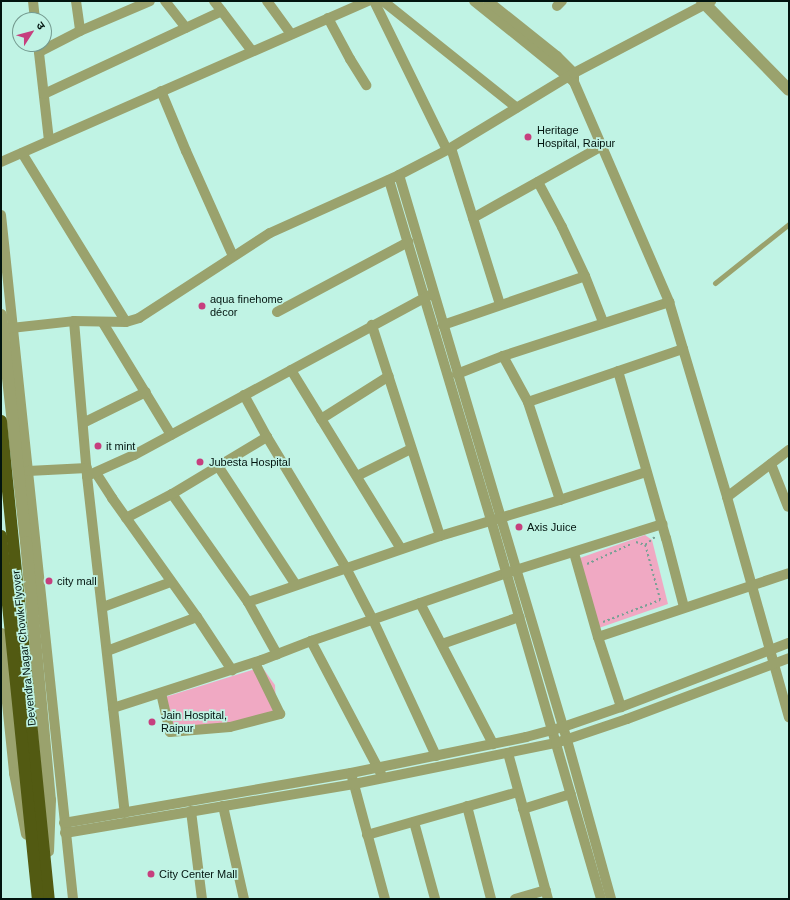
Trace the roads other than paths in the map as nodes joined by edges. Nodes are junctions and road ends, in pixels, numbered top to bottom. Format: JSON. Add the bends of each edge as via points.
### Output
{"nodes":[{"id":1,"x":33,"y":1,"type":"edge"},
{"id":2,"x":76,"y":1,"type":"edge"},
{"id":3,"x":150,"y":1,"type":"edge"},
{"id":4,"x":165,"y":1,"type":"edge"},
{"id":5,"x":214,"y":1,"type":"edge"},
{"id":6,"x":267,"y":1,"type":"edge"},
{"id":7,"x":368,"y":1,"type":"edge"},
{"id":8,"x":374,"y":1,"type":"edge"},
{"id":9,"x":383,"y":1,"type":"edge"},
{"id":10,"x":474,"y":1,"type":"edge"},
{"id":11,"x":488,"y":1,"type":"edge"},
{"id":12,"x":706,"y":2,"type":"edge"},
{"id":13,"x":222,"y":11,"type":"junction"},
{"id":14,"x":34,"y":12,"type":"edge"},
{"id":15,"x":328,"y":18,"type":"junction"},
{"id":16,"x":186,"y":28,"type":"junction"},
{"id":17,"x":80,"y":31,"type":"junction"},
{"id":18,"x":291,"y":34,"type":"junction"},
{"id":19,"x":52,"y":43,"type":"edge"},
{"id":20,"x":252,"y":51,"type":"junction"},
{"id":21,"x":39,"y":52,"type":"edge"},
{"id":22,"x":572,"y":77,"type":"junction"},
{"id":23,"x":366,"y":85,"type":"dead end"},
{"id":24,"x":789,"y":90,"type":"edge"},
{"id":25,"x":162,"y":91,"type":"junction"},
{"id":26,"x":44,"y":94,"type":"junction"},
{"id":27,"x":517,"y":108,"type":"junction"},
{"id":28,"x":49,"y":140,"type":"junction"},
{"id":29,"x":602,"y":146,"type":"junction"},
{"id":30,"x":449,"y":149,"type":"junction"},
{"id":31,"x":22,"y":152,"type":"junction"},
{"id":32,"x":1,"y":162,"type":"edge"},
{"id":33,"x":399,"y":175,"type":"junction"},
{"id":34,"x":388,"y":180,"type":"junction"},
{"id":35,"x":538,"y":182,"type":"junction"},
{"id":36,"x":1,"y":215,"type":"edge"},
{"id":37,"x":473,"y":218,"type":"junction"},
{"id":38,"x":789,"y":224,"type":"edge"},
{"id":39,"x":408,"y":242,"type":"junction"},
{"id":40,"x":233,"y":256,"type":"junction"},
{"id":41,"x":585,"y":276,"type":"junction"},
{"id":42,"x":715,"y":283,"type":"dead end"},
{"id":43,"x":429,"y":296,"type":"junction"},
{"id":44,"x":668,"y":302,"type":"junction"},
{"id":45,"x":500,"y":304,"type":"junction"},
{"id":46,"x":277,"y":312,"type":"dead end"},
{"id":47,"x":1,"y":315,"type":"edge"},
{"id":48,"x":74,"y":321,"type":"junction"},
{"id":49,"x":126,"y":322,"type":"junction"},
{"id":50,"x":603,"y":322,"type":"junction"},
{"id":51,"x":103,"y":323,"type":"junction"},
{"id":52,"x":5,"y":324,"type":"edge"},
{"id":53,"x":372,"y":325,"type":"junction"},
{"id":54,"x":443,"y":325,"type":"junction"},
{"id":55,"x":683,"y":349,"type":"junction"},
{"id":56,"x":503,"y":356,"type":"junction"},
{"id":57,"x":291,"y":370,"type":"junction"},
{"id":58,"x":618,"y":371,"type":"junction"},
{"id":59,"x":457,"y":374,"type":"junction"},
{"id":60,"x":389,"y":376,"type":"junction"},
{"id":61,"x":146,"y":392,"type":"junction"},
{"id":62,"x":244,"y":395,"type":"junction"},
{"id":63,"x":528,"y":402,"type":"junction"},
{"id":64,"x":321,"y":419,"type":"junction"},
{"id":65,"x":1,"y":421,"type":"edge"},
{"id":66,"x":82,"y":423,"type":"junction"},
{"id":67,"x":171,"y":435,"type":"junction"},
{"id":68,"x":267,"y":437,"type":"junction"},
{"id":69,"x":411,"y":449,"type":"junction"},
{"id":70,"x":789,"y":450,"type":"edge"},
{"id":71,"x":772,"y":464,"type":"junction"},
{"id":72,"x":218,"y":466,"type":"junction"},
{"id":73,"x":28,"y":471,"type":"junction"},
{"id":74,"x":90,"y":472,"type":"junction"},
{"id":75,"x":646,"y":472,"type":"junction"},
{"id":76,"x":356,"y":476,"type":"junction"},
{"id":77,"x":172,"y":494,"type":"junction"},
{"id":78,"x":727,"y":497,"type":"junction"},
{"id":79,"x":560,"y":500,"type":"junction"},
{"id":80,"x":789,"y":508,"type":"edge"},
{"id":81,"x":501,"y":517,"type":"junction"},
{"id":82,"x":126,"y":518,"type":"junction"},
{"id":83,"x":491,"y":520,"type":"junction"},
{"id":84,"x":663,"y":527,"type":"junction"},
{"id":85,"x":1,"y":536,"type":"edge"},
{"id":86,"x":440,"y":536,"type":"junction"},
{"id":87,"x":401,"y":549,"type":"junction"},
{"id":88,"x":574,"y":553,"type":"junction"},
{"id":89,"x":346,"y":568,"type":"junction"},
{"id":90,"x":511,"y":572,"type":"junction"},
{"id":91,"x":789,"y":573,"type":"edge"},
{"id":92,"x":171,"y":582,"type":"junction"},
{"id":93,"x":296,"y":585,"type":"junction"},
{"id":94,"x":752,"y":586,"type":"junction"},
{"id":95,"x":248,"y":602,"type":"junction"},
{"id":96,"x":420,"y":603,"type":"junction"},
{"id":97,"x":103,"y":607,"type":"junction"},
{"id":98,"x":684,"y":607,"type":"junction"},
{"id":99,"x":197,"y":617,"type":"junction"},
{"id":100,"x":519,"y":617,"type":"junction"},
{"id":101,"x":373,"y":620,"type":"junction"},
{"id":102,"x":1,"y":634,"type":"edge"},
{"id":103,"x":598,"y":637,"type":"junction"},
{"id":104,"x":311,"y":641,"type":"junction"},
{"id":105,"x":789,"y":643,"type":"edge"},
{"id":106,"x":442,"y":644,"type":"junction"},
{"id":107,"x":771,"y":649,"type":"junction"},
{"id":108,"x":107,"y":651,"type":"junction"},
{"id":109,"x":277,"y":654,"type":"junction"},
{"id":110,"x":789,"y":658,"type":"edge"},
{"id":111,"x":254,"y":663,"type":"junction"},
{"id":112,"x":774,"y":663,"type":"junction"},
{"id":113,"x":232,"y":670,"type":"junction"},
{"id":114,"x":161,"y":693,"type":"junction"},
{"id":115,"x":620,"y":707,"type":"junction"},
{"id":116,"x":113,"y":708,"type":"junction"},
{"id":117,"x":789,"y":717,"type":"edge"},
{"id":118,"x":558,"y":729,"type":"junction"},
{"id":119,"x":567,"y":740,"type":"junction"},
{"id":120,"x":556,"y":743,"type":"junction"},
{"id":121,"x":493,"y":744,"type":"junction"},
{"id":122,"x":508,"y":753,"type":"junction"},
{"id":123,"x":436,"y":756,"type":"junction"},
{"id":124,"x":351,"y":773,"type":"junction"},
{"id":125,"x":381,"y":773,"type":"junction"},
{"id":126,"x":354,"y":784,"type":"junction"},
{"id":127,"x":518,"y":792,"type":"junction"},
{"id":128,"x":571,"y":794,"type":"junction"},
{"id":129,"x":33,"y":795,"type":"junction"},
{"id":130,"x":223,"y":806,"type":"junction"},
{"id":131,"x":467,"y":806,"type":"junction"},
{"id":132,"x":523,"y":809,"type":"junction"},
{"id":133,"x":191,"y":811,"type":"junction"},
{"id":134,"x":125,"y":813,"type":"junction"},
{"id":135,"x":414,"y":822,"type":"junction"},
{"id":136,"x":65,"y":828,"type":"junction"},
{"id":137,"x":368,"y":835,"type":"junction"},
{"id":138,"x":41,"y":876,"type":"junction"},
{"id":139,"x":547,"y":894,"type":"edge"},
{"id":140,"x":34,"y":899,"type":"edge"},
{"id":141,"x":38,"y":899,"type":"edge"},
{"id":142,"x":49,"y":899,"type":"edge"},
{"id":143,"x":54,"y":899,"type":"edge"},
{"id":144,"x":73,"y":899,"type":"edge"},
{"id":145,"x":202,"y":899,"type":"edge"},
{"id":146,"x":244,"y":899,"type":"edge"},
{"id":147,"x":385,"y":899,"type":"edge"},
{"id":148,"x":434,"y":899,"type":"edge"},
{"id":149,"x":491,"y":899,"type":"edge"},
{"id":150,"x":515,"y":899,"type":"edge"},
{"id":151,"x":600,"y":899,"type":"edge"},
{"id":152,"x":611,"y":899,"type":"edge"}],
"edges":[{"from":1,"to":14,"type":"street"},
{"from":2,"to":17,"type":"street"},
{"from":3,"to":17,"type":"street"},
{"from":4,"to":16,"type":"street"},
{"from":5,"to":13,"type":"street"},
{"from":6,"to":18,"type":"street"},
{"from":7,"to":15,"type":"street"},
{"from":8,"to":30,"type":"street"},
{"from":9,"to":27,"type":"street"},
{"from":10,"to":22,"type":"street"},
{"from":11,"to":22,"type":"street","via":[[557,56]]},
{"from":12,"to":22,"type":"street"},
{"from":12,"to":24,"type":"street"},
{"from":13,"to":16,"type":"street"},
{"from":13,"to":20,"type":"street"},
{"from":15,"to":18,"type":"street"},
{"from":15,"to":23,"type":"street"},
{"from":16,"to":26,"type":"street"},
{"from":17,"to":19,"type":"street"},
{"from":18,"to":20,"type":"street"},
{"from":20,"to":25,"type":"street"},
{"from":21,"to":26,"type":"street"},
{"from":22,"to":27,"type":"street"},
{"from":22,"to":29,"type":"street"},
{"from":25,"to":28,"type":"street"},
{"from":25,"to":40,"type":"street"},
{"from":26,"to":28,"type":"street"},
{"from":27,"to":30,"type":"street"},
{"from":28,"to":31,"type":"street"},
{"from":29,"to":35,"type":"street"},
{"from":29,"to":44,"type":"street"},
{"from":30,"to":33,"type":"street"},
{"from":30,"to":37,"type":"street"},
{"from":31,"to":32,"type":"street"},
{"from":31,"to":49,"type":"street"},
{"from":33,"to":34,"type":"street"},
{"from":33,"to":43,"type":"street"},
{"from":34,"to":39,"type":"street"},
{"from":34,"to":40,"type":"street","via":[[293,221]]},
{"from":35,"to":37,"type":"street"},
{"from":35,"to":41,"type":"street"},
{"from":36,"to":52,"type":"street"},
{"from":37,"to":45,"type":"street"},
{"from":38,"to":42,"type":"lane"},
{"from":39,"to":43,"type":"street"},
{"from":39,"to":46,"type":"street"},
{"from":40,"to":49,"type":"street","via":[[148,314]]},
{"from":41,"to":45,"type":"street"},
{"from":41,"to":50,"type":"street"},
{"from":43,"to":53,"type":"street"},
{"from":43,"to":54,"type":"street"},
{"from":43,"to":83,"type":"street"},
{"from":44,"to":50,"type":"street"},
{"from":44,"to":55,"type":"street"},
{"from":45,"to":54,"type":"street"},
{"from":47,"to":52,"type":"street"},
{"from":48,"to":51,"type":"street"},
{"from":48,"to":52,"type":"street"},
{"from":48,"to":66,"type":"street"},
{"from":49,"to":51,"type":"street"},
{"from":50,"to":56,"type":"street"},
{"from":51,"to":61,"type":"street"},
{"from":52,"to":73,"type":"street"},
{"from":52,"to":138,"type":"street","via":[[50,800]]},
{"from":53,"to":57,"type":"street"},
{"from":53,"to":60,"type":"street"},
{"from":54,"to":59,"type":"street"},
{"from":55,"to":58,"type":"street"},
{"from":55,"to":78,"type":"street"},
{"from":56,"to":59,"type":"street"},
{"from":56,"to":63,"type":"street"},
{"from":57,"to":62,"type":"street"},
{"from":57,"to":64,"type":"street"},
{"from":58,"to":63,"type":"street"},
{"from":58,"to":75,"type":"street"},
{"from":59,"to":81,"type":"street"},
{"from":60,"to":64,"type":"street"},
{"from":60,"to":69,"type":"street"},
{"from":61,"to":66,"type":"street"},
{"from":61,"to":67,"type":"street"},
{"from":62,"to":67,"type":"street"},
{"from":62,"to":68,"type":"street"},
{"from":63,"to":79,"type":"street"},
{"from":64,"to":76,"type":"street"},
{"from":65,"to":129,"type":"highway","name":"Devendra Nagar Chowk Flyover"},
{"from":66,"to":74,"type":"street"},
{"from":67,"to":74,"type":"street"},
{"from":68,"to":72,"type":"street"},
{"from":68,"to":89,"type":"street"},
{"from":69,"to":76,"type":"street"},
{"from":69,"to":86,"type":"street"},
{"from":70,"to":71,"type":"street"},
{"from":71,"to":78,"type":"street"},
{"from":71,"to":80,"type":"street"},
{"from":72,"to":77,"type":"street"},
{"from":72,"to":93,"type":"street"},
{"from":73,"to":74,"type":"street"},
{"from":73,"to":136,"type":"street"},
{"from":74,"to":82,"type":"street"},
{"from":74,"to":97,"type":"street"},
{"from":75,"to":79,"type":"street"},
{"from":75,"to":84,"type":"street"},
{"from":76,"to":87,"type":"street"},
{"from":77,"to":82,"type":"street"},
{"from":77,"to":95,"type":"street"},
{"from":78,"to":94,"type":"street"},
{"from":79,"to":81,"type":"street"},
{"from":81,"to":83,"type":"street"},
{"from":81,"to":90,"type":"street"},
{"from":82,"to":92,"type":"street"},
{"from":83,"to":86,"type":"street"},
{"from":83,"to":90,"type":"street"},
{"from":84,"to":88,"type":"street"},
{"from":84,"to":98,"type":"street"},
{"from":85,"to":129,"type":"highway","name":"Devendra Nagar Chowk Flyover"},
{"from":86,"to":87,"type":"street"},
{"from":87,"to":89,"type":"street"},
{"from":88,"to":90,"type":"street"},
{"from":88,"to":103,"type":"street"},
{"from":89,"to":93,"type":"street"},
{"from":89,"to":101,"type":"street"},
{"from":90,"to":96,"type":"street"},
{"from":90,"to":100,"type":"street"},
{"from":90,"to":118,"type":"street"},
{"from":91,"to":94,"type":"street"},
{"from":92,"to":97,"type":"street"},
{"from":92,"to":99,"type":"street"},
{"from":93,"to":95,"type":"street"},
{"from":94,"to":98,"type":"street"},
{"from":94,"to":107,"type":"street"},
{"from":95,"to":109,"type":"street"},
{"from":96,"to":101,"type":"street"},
{"from":96,"to":106,"type":"street"},
{"from":97,"to":108,"type":"street"},
{"from":98,"to":103,"type":"street"},
{"from":99,"to":108,"type":"street"},
{"from":99,"to":113,"type":"street"},
{"from":100,"to":106,"type":"street"},
{"from":100,"to":118,"type":"street"},
{"from":101,"to":104,"type":"street"},
{"from":101,"to":123,"type":"street"},
{"from":102,"to":138,"type":"street","via":[[15,773]]},
{"from":103,"to":115,"type":"street"},
{"from":104,"to":109,"type":"street"},
{"from":104,"to":125,"type":"street"},
{"from":105,"to":107,"type":"street"},
{"from":106,"to":121,"type":"street"},
{"from":107,"to":112,"type":"street"},
{"from":107,"to":115,"type":"street"},
{"from":108,"to":116,"type":"street"},
{"from":109,"to":111,"type":"street"},
{"from":110,"to":112,"type":"street"},
{"from":111,"to":113,"type":"street"},
{"from":111,"to":114,"type":"street","via":[[280,714],[230,727],[170,732]]},
{"from":112,"to":117,"type":"street"},
{"from":112,"to":119,"type":"street"},
{"from":113,"to":114,"type":"street"},
{"from":114,"to":116,"type":"street"},
{"from":115,"to":118,"type":"street"},
{"from":116,"to":134,"type":"street"},
{"from":118,"to":119,"type":"street"},
{"from":118,"to":120,"type":"street"},
{"from":118,"to":121,"type":"street"},
{"from":119,"to":120,"type":"street"},
{"from":119,"to":152,"type":"street"},
{"from":120,"to":122,"type":"street"},
{"from":120,"to":128,"type":"street"},
{"from":121,"to":123,"type":"street"},
{"from":122,"to":125,"type":"street"},
{"from":122,"to":127,"type":"street"},
{"from":123,"to":125,"type":"street"},
{"from":124,"to":125,"type":"street"},
{"from":124,"to":126,"type":"street"},
{"from":124,"to":134,"type":"street"},
{"from":125,"to":126,"type":"street"},
{"from":126,"to":130,"type":"street"},
{"from":126,"to":137,"type":"street"},
{"from":127,"to":131,"type":"street"},
{"from":127,"to":132,"type":"street"},
{"from":128,"to":132,"type":"street"},
{"from":128,"to":151,"type":"street"},
{"from":129,"to":138,"type":"highway","name":"Devendra Nagar Chowk Flyover"},
{"from":130,"to":133,"type":"street"},
{"from":130,"to":146,"type":"street"},
{"from":131,"to":135,"type":"street"},
{"from":131,"to":149,"type":"street"},
{"from":132,"to":139,"type":"street"},
{"from":133,"to":136,"type":"street"},
{"from":133,"to":145,"type":"street"},
{"from":134,"to":136,"type":"street"},
{"from":135,"to":137,"type":"street"},
{"from":135,"to":148,"type":"street"},
{"from":136,"to":144,"type":"street"},
{"from":137,"to":147,"type":"street"},
{"from":138,"to":140,"type":"street"},
{"from":138,"to":141,"type":"highway"},
{"from":138,"to":142,"type":"highway"},
{"from":138,"to":143,"type":"street"},
{"from":139,"to":150,"type":"street"}]}
